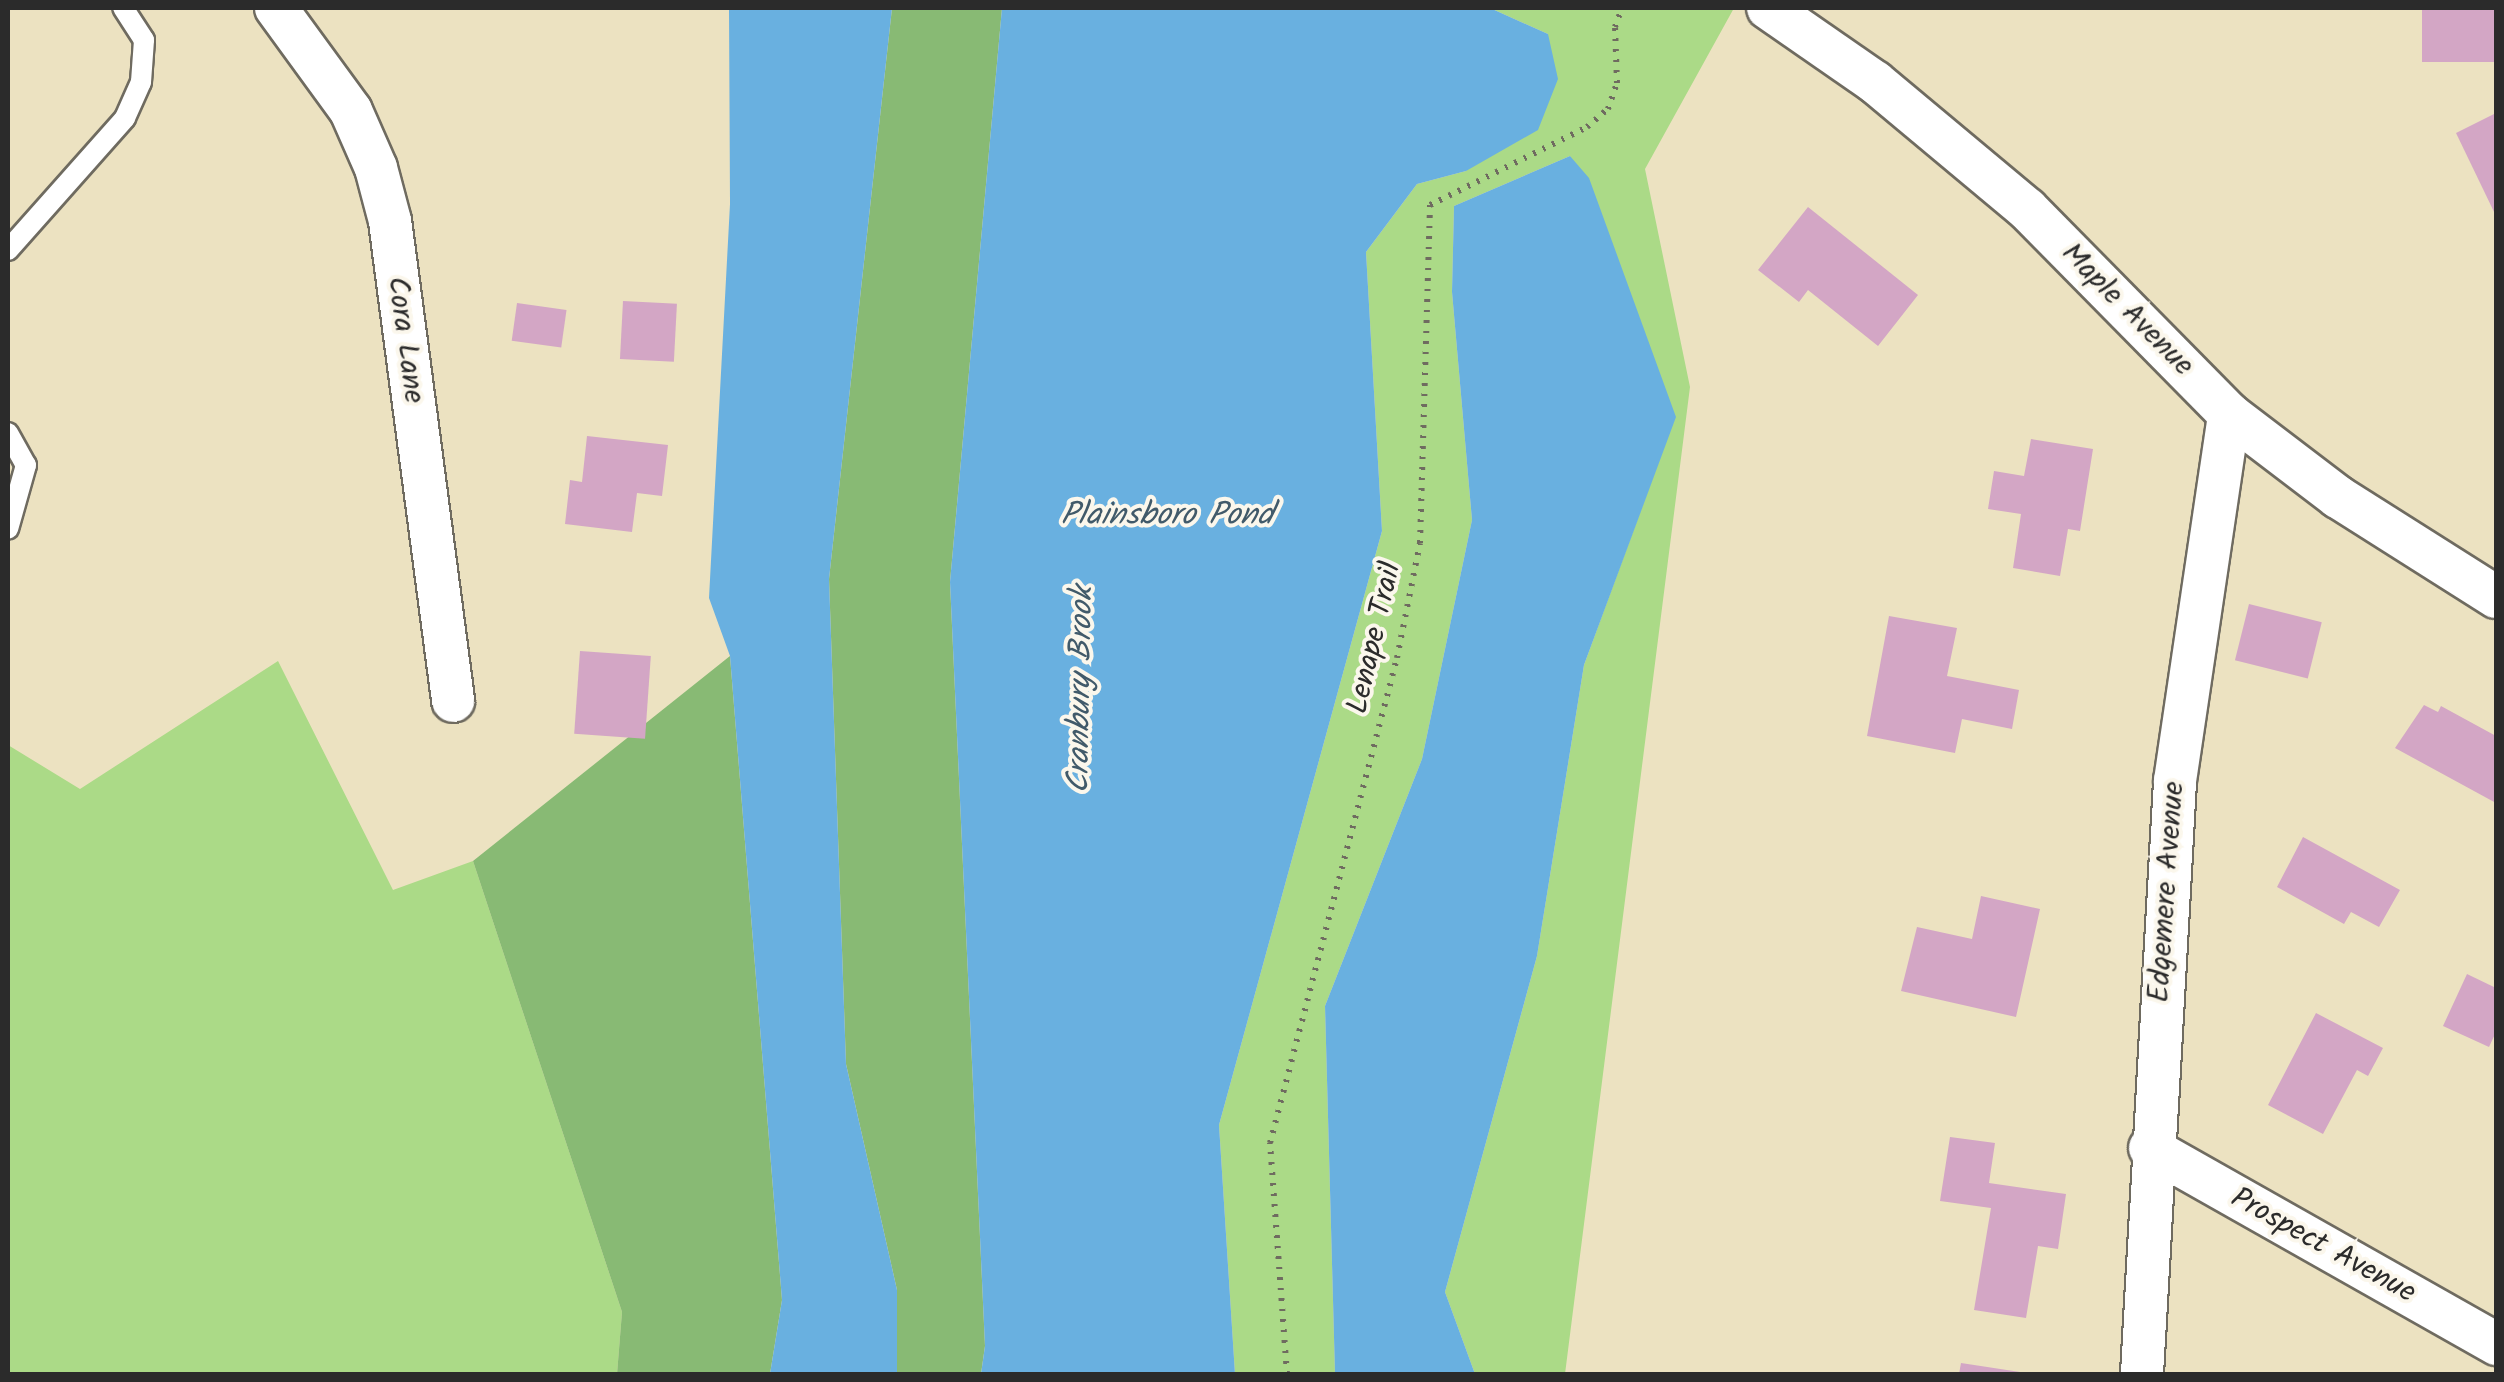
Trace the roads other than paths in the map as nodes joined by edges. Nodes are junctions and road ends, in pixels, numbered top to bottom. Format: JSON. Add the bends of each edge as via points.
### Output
{"nodes":[{"id":1,"x":123,"y":8,"type":"edge"},
{"id":2,"x":276,"y":8,"type":"edge"},
{"id":3,"x":1774,"y":9,"type":"edge"},
{"id":4,"x":8,"y":250,"type":"edge"},
{"id":5,"x":2230,"y":414,"type":"junction"},
{"id":6,"x":8,"y":433,"type":"edge"},
{"id":7,"x":8,"y":530,"type":"edge"},
{"id":8,"x":2496,"y":597,"type":"edge"},
{"id":9,"x":453,"y":701,"type":"dead end"},
{"id":10,"x":2150,"y":1148,"type":"junction"},
{"id":11,"x":2496,"y":1344,"type":"edge"},
{"id":12,"x":2142,"y":1374,"type":"edge"}],
"edges":[{"from":1,"to":4,"type":"lane","via":[[144,40],[141,82],[125,118]]},
{"from":2,"to":9,"type":"street","name":"Cora Lane","via":[[351,112],[390,221]]},
{"from":3,"to":5,"type":"street","name":"Maple Avenue","via":[[1875,82],[2027,209]]},
{"from":5,"to":8,"type":"street","name":"Maple Avenue","via":[[2338,497]]},
{"from":5,"to":10,"type":"street","name":"Edgemere Avenue","via":[[2183,693]]},
{"from":6,"to":7,"type":"lane","via":[[26,466]]},
{"from":10,"to":11,"type":"street","name":"Prospect Avenue"},
{"from":10,"to":12,"type":"street","name":"Edgemere Avenue"}]}
